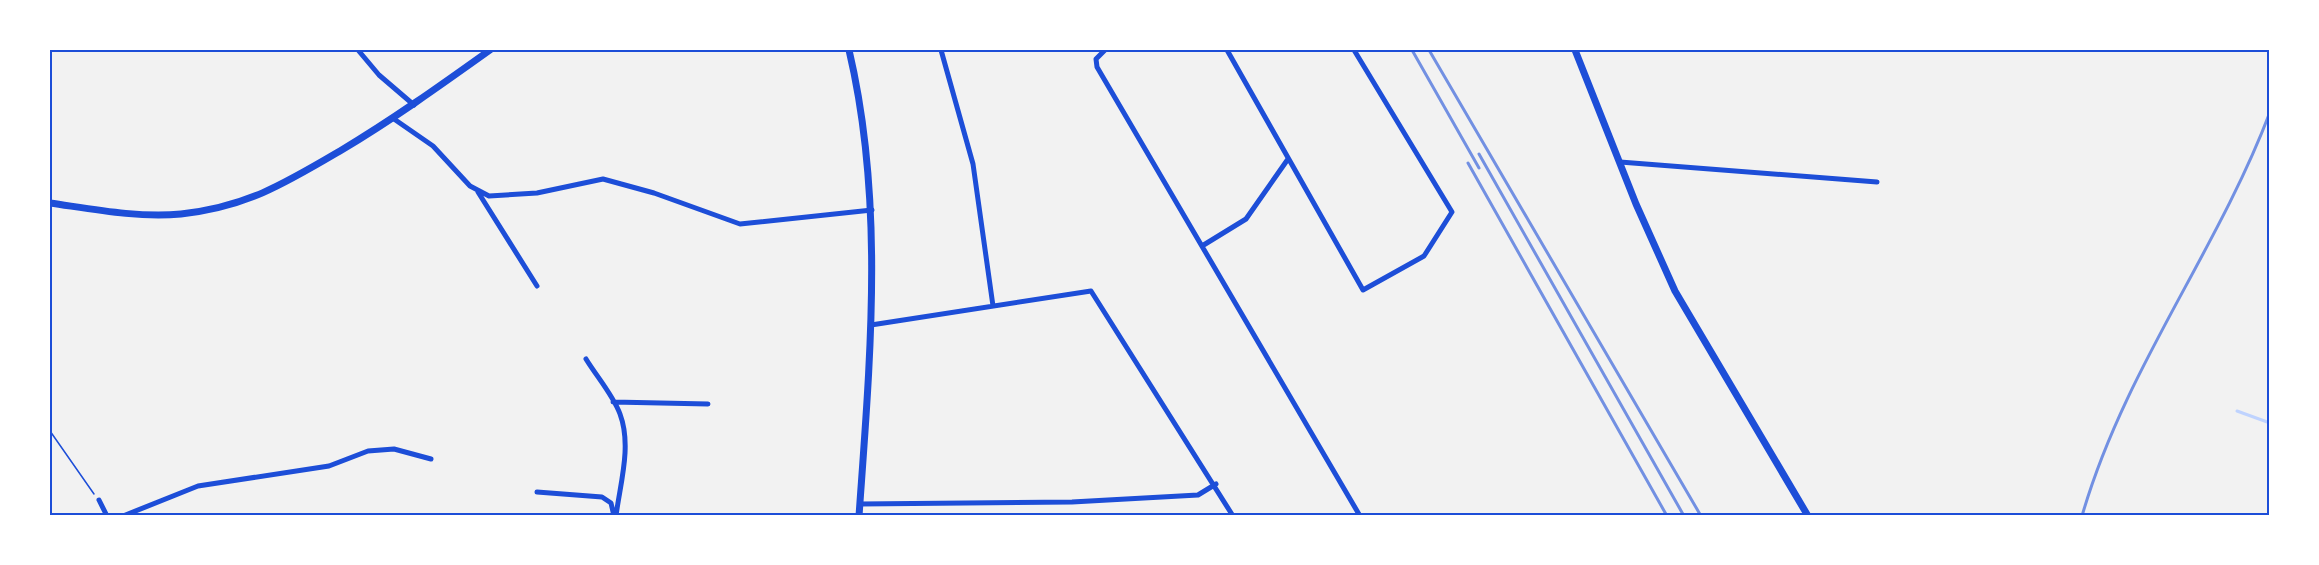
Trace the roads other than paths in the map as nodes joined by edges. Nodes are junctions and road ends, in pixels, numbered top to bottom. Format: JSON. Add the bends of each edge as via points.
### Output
{"nodes":[{"id":1,"x":358,"y":50,"type":"edge"},
{"id":2,"x":490,"y":50,"type":"edge"},
{"id":3,"x":849,"y":50,"type":"edge"},
{"id":4,"x":941,"y":50,"type":"edge"},
{"id":5,"x":1106,"y":50,"type":"edge"},
{"id":6,"x":1227,"y":50,"type":"edge"},
{"id":7,"x":1354,"y":50,"type":"edge"},
{"id":8,"x":1575,"y":50,"type":"edge"},
{"id":9,"x":414,"y":105,"type":"junction"},
{"id":10,"x":394,"y":119,"type":"junction"},
{"id":11,"x":1288,"y":159,"type":"junction"},
{"id":12,"x":1620,"y":162,"type":"junction"},
{"id":13,"x":1876,"y":182,"type":"dead end"},
{"id":14,"x":477,"y":191,"type":"junction"},
{"id":15,"x":50,"y":203,"type":"edge"},
{"id":16,"x":872,"y":210,"type":"junction"},
{"id":17,"x":1202,"y":246,"type":"junction"},
{"id":18,"x":537,"y":286,"type":"dead end"},
{"id":19,"x":993,"y":306,"type":"junction"},
{"id":20,"x":871,"y":325,"type":"junction"},
{"id":21,"x":586,"y":359,"type":"dead end"},
{"id":22,"x":613,"y":402,"type":"junction"},
{"id":23,"x":708,"y":404,"type":"dead end"},
{"id":24,"x":431,"y":459,"type":"dead end"},
{"id":25,"x":1216,"y":484,"type":"junction"},
{"id":26,"x":537,"y":492,"type":"dead end"},
{"id":27,"x":99,"y":500,"type":"road end"},
{"id":28,"x":860,"y":504,"type":"junction"},
{"id":29,"x":106,"y":516,"type":"edge"},
{"id":30,"x":123,"y":516,"type":"edge"},
{"id":31,"x":615,"y":516,"type":"edge"},
{"id":32,"x":859,"y":516,"type":"edge"},
{"id":33,"x":1233,"y":516,"type":"edge"},
{"id":34,"x":1360,"y":516,"type":"edge"},
{"id":35,"x":1808,"y":516,"type":"edge"}],
"edges":[{"from":1,"to":9,"type":"street","via":[[379,75]]},
{"from":2,"to":9,"type":"street"},
{"from":3,"to":16,"type":"street"},
{"from":4,"to":19,"type":"street","via":[[973,164]]},
{"from":5,"to":17,"type":"street","via":[[1096,59],[1097,67]]},
{"from":6,"to":11,"type":"street"},
{"from":7,"to":11,"type":"street","via":[[1452,212],[1424,256],[1363,290]]},
{"from":8,"to":12,"type":"street"},
{"from":9,"to":10,"type":"street"},
{"from":10,"to":14,"type":"street","via":[[433,146]]},
{"from":10,"to":15,"type":"street","via":[[276,190],[234,204],[178,214],[106,211]]},
{"from":11,"to":17,"type":"street","via":[[1246,219]]},
{"from":12,"to":13,"type":"street"},
{"from":12,"to":35,"type":"street","via":[[1675,291]]},
{"from":14,"to":16,"type":"street","via":[[489,196],[508,196],[603,179],[654,193],[729,222],[750,225]]},
{"from":14,"to":18,"type":"street"},
{"from":16,"to":20,"type":"street"},
{"from":17,"to":34,"type":"street"},
{"from":19,"to":20,"type":"street"},
{"from":19,"to":25,"type":"street","via":[[1084,291],[1094,294]]},
{"from":20,"to":28,"type":"street"},
{"from":21,"to":22,"type":"street"},
{"from":22,"to":23,"type":"street"},
{"from":22,"to":31,"type":"street","via":[[621,418],[625,443]]},
{"from":24,"to":30,"type":"street","via":[[394,450],[368,451],[330,466],[198,486]]},
{"from":25,"to":28,"type":"street","via":[[1198,495],[1072,502]]},
{"from":25,"to":33,"type":"street"},
{"from":26,"to":31,"type":"street","via":[[602,497],[611,503]]},
{"from":27,"to":29,"type":"street"},
{"from":28,"to":32,"type":"street"}]}
